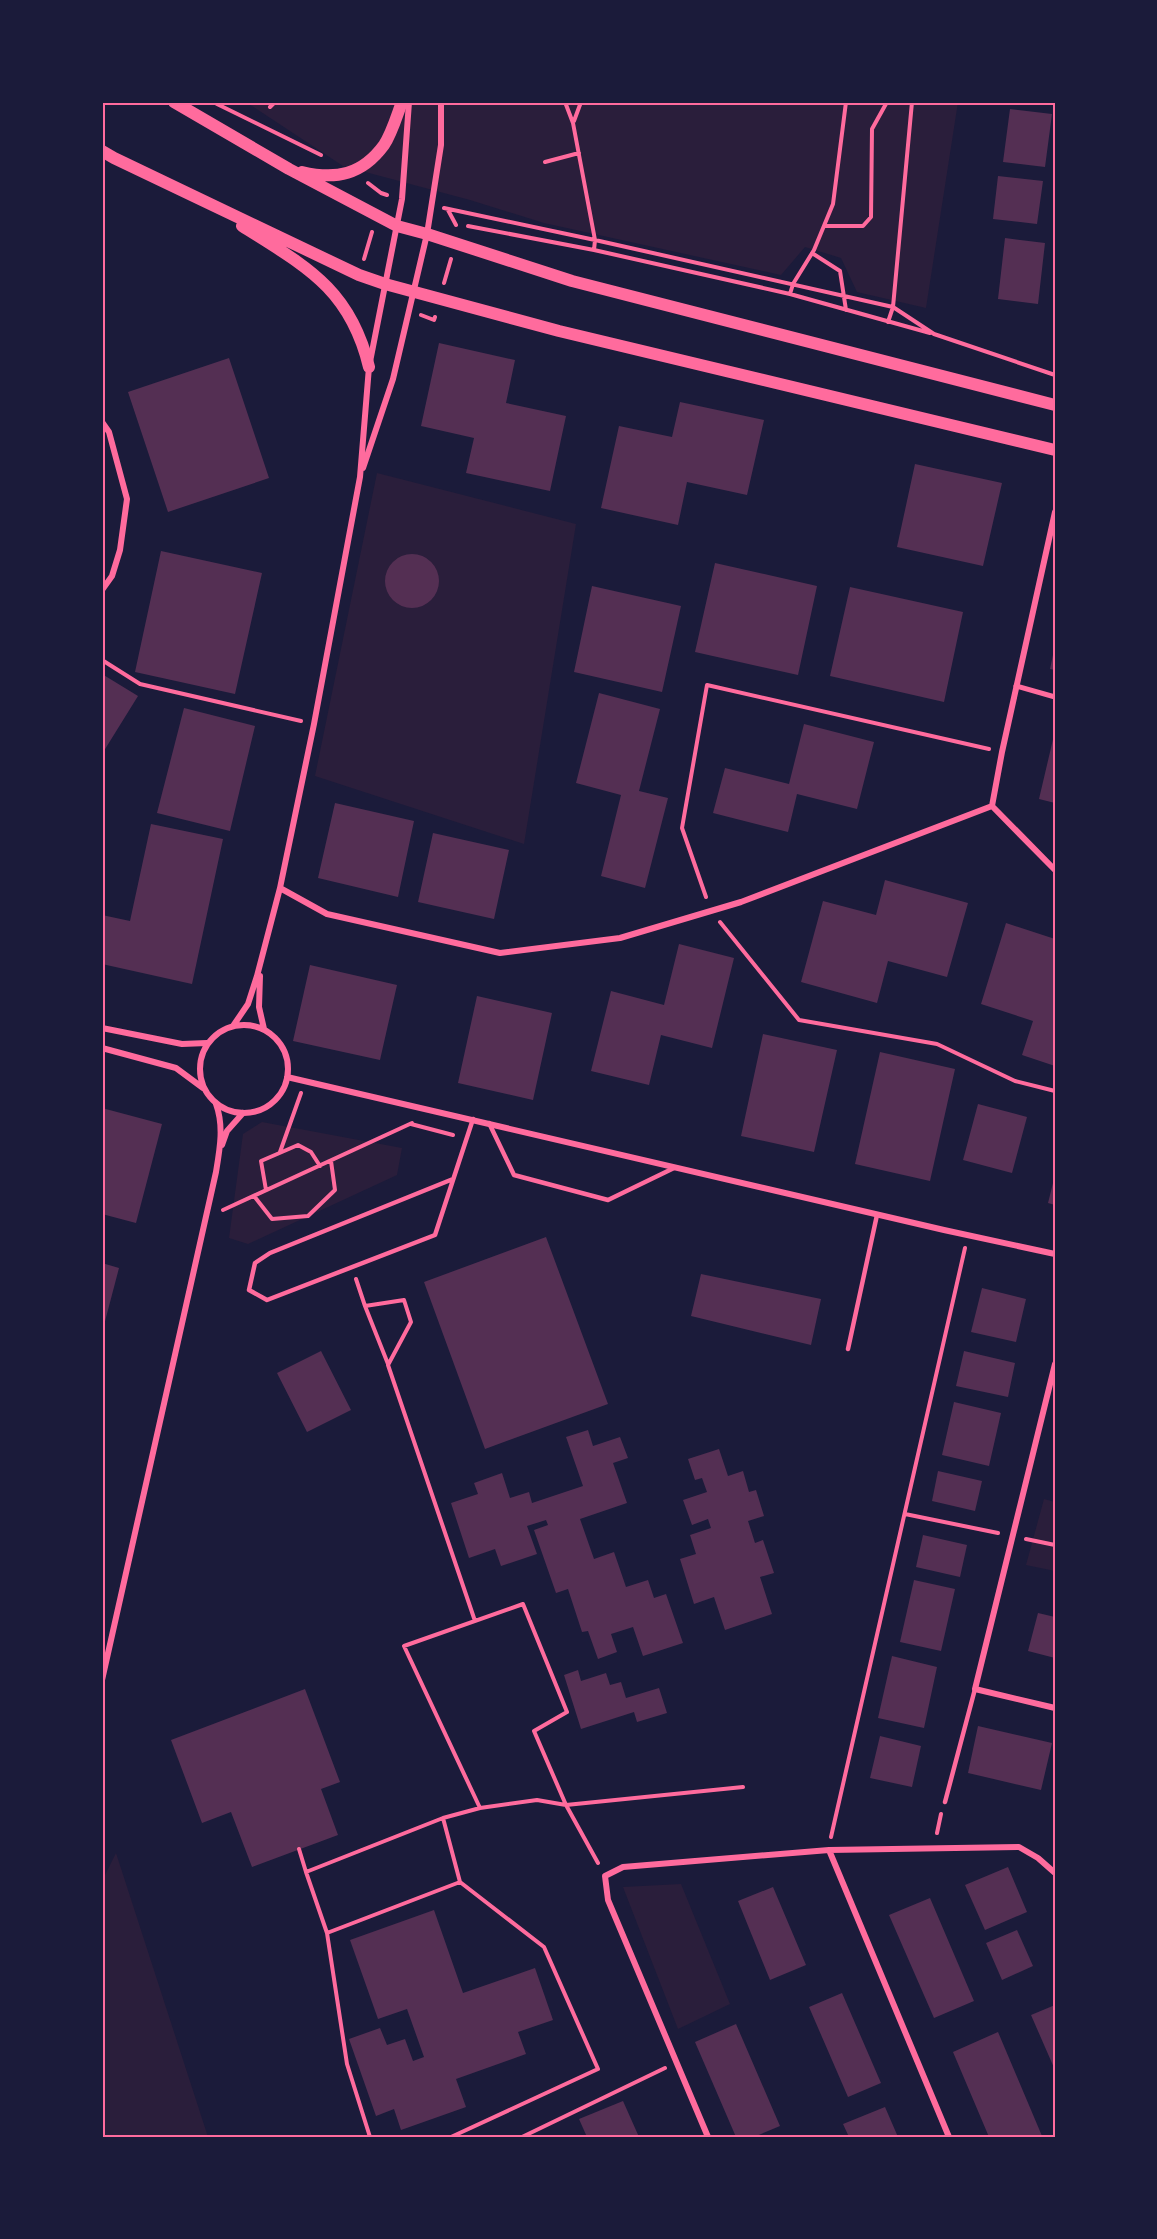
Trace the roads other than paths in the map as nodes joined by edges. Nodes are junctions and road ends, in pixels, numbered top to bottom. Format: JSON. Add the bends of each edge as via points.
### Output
{"nodes":[{"id":1,"x":174,"y":102,"type":"edge"},
{"id":2,"x":402,"y":102,"type":"edge"},
{"id":3,"x":409,"y":102,"type":"edge"},
{"id":4,"x":441,"y":102,"type":"edge"},
{"id":5,"x":102,"y":151,"type":"edge"},
{"id":6,"x":289,"y":169,"type":"junction"},
{"id":7,"x":195,"y":197,"type":"junction"},
{"id":8,"x":397,"y":226,"type":"junction"},
{"id":9,"x":427,"y":234,"type":"junction"},
{"id":10,"x":385,"y":284,"type":"junction"},
{"id":11,"x":414,"y":292,"type":"junction"},
{"id":12,"x":369,"y":367,"type":"junction"},
{"id":13,"x":1055,"y":405,"type":"edge"},
{"id":14,"x":102,"y":422,"type":"edge"},
{"id":15,"x":1055,"y":450,"type":"edge"},
{"id":16,"x":360,"y":477,"type":"junction"},
{"id":17,"x":1055,"y":512,"type":"edge"},
{"id":18,"x":102,"y":590,"type":"edge"},
{"id":19,"x":1016,"y":686,"type":"junction"},
{"id":20,"x":1055,"y":697,"type":"edge"},
{"id":21,"x":992,"y":806,"type":"junction"},
{"id":22,"x":1055,"y":870,"type":"edge"},
{"id":23,"x":280,"y":888,"type":"junction"},
{"id":24,"x":261,"y":959,"type":"junction"},
{"id":25,"x":233,"y":1026,"type":"junction"},
{"id":26,"x":102,"y":1028,"type":"edge"},
{"id":27,"x":264,"y":1029,"type":"junction"},
{"id":28,"x":207,"y":1043,"type":"junction"},
{"id":29,"x":102,"y":1048,"type":"edge"},
{"id":30,"x":287,"y":1077,"type":"junction"},
{"id":31,"x":204,"y":1089,"type":"junction"},
{"id":32,"x":216,"y":1104,"type":"junction"},
{"id":33,"x":243,"y":1113,"type":"junction"},
{"id":34,"x":473,"y":1119,"type":"junction"},
{"id":35,"x":489,"y":1123,"type":"junction"},
{"id":36,"x":219,"y":1151,"type":"junction"},
{"id":37,"x":675,"y":1167,"type":"junction"},
{"id":38,"x":453,"y":1179,"type":"junction"},
{"id":39,"x":877,"y":1215,"type":"junction"},
{"id":40,"x":1055,"y":1254,"type":"edge"},
{"id":41,"x":848,"y":1349,"type":"dead end"},
{"id":42,"x":1055,"y":1364,"type":"edge"},
{"id":43,"x":102,"y":1680,"type":"edge"},
{"id":44,"x":975,"y":1689,"type":"junction"},
{"id":45,"x":1055,"y":1708,"type":"edge"},
{"id":46,"x":945,"y":1802,"type":"road end"},
{"id":47,"x":828,"y":1850,"type":"junction"},
{"id":48,"x":1055,"y":1873,"type":"edge"},
{"id":49,"x":708,"y":2137,"type":"edge"},
{"id":50,"x":949,"y":2137,"type":"edge"}],
"edges":[{"from":1,"to":6,"type":"main road"},
{"from":2,"to":6,"type":"main road","via":[[385,144],[354,172],[322,176]]},
{"from":3,"to":8,"type":"street"},
{"from":4,"to":9,"type":"street","via":[[441,145]]},
{"from":5,"to":7,"type":"main road"},
{"from":6,"to":8,"type":"main road"},
{"from":7,"to":10,"type":"main road"},
{"from":7,"to":12,"type":"main road","via":[[308,268],[340,301],[363,344]]},
{"from":8,"to":9,"type":"main road"},
{"from":8,"to":10,"type":"street"},
{"from":9,"to":11,"type":"street"},
{"from":9,"to":13,"type":"main road","via":[[572,281]]},
{"from":10,"to":11,"type":"main road"},
{"from":10,"to":12,"type":"street"},
{"from":11,"to":15,"type":"main road"},
{"from":11,"to":16,"type":"street","via":[[393,379]]},
{"from":12,"to":16,"type":"street"},
{"from":14,"to":18,"type":"street","via":[[109,432],[127,499],[120,550],[112,576]]},
{"from":16,"to":23,"type":"street"},
{"from":17,"to":19,"type":"street"},
{"from":19,"to":20,"type":"street"},
{"from":19,"to":21,"type":"street"},
{"from":21,"to":22,"type":"street"},
{"from":21,"to":23,"type":"street","via":[[731,905],[620,938],[500,953],[327,914]]},
{"from":23,"to":24,"type":"street"},
{"from":24,"to":25,"type":"street","via":[[248,1004]]},
{"from":24,"to":27,"type":"street","via":[[259,1007]]},
{"from":25,"to":27,"type":"street"},
{"from":25,"to":28,"type":"street"},
{"from":26,"to":28,"type":"street","via":[[183,1044]]},
{"from":27,"to":30,"type":"street","via":[[286,1054]]},
{"from":28,"to":31,"type":"street","via":[[199,1065]]},
{"from":29,"to":31,"type":"street","via":[[176,1068]]},
{"from":30,"to":33,"type":"street","via":[[280,1094],[267,1107]]},
{"from":30,"to":34,"type":"street"},
{"from":31,"to":32,"type":"street"},
{"from":32,"to":33,"type":"street"},
{"from":32,"to":36,"type":"street","via":[[220,1116]]},
{"from":33,"to":36,"type":"street","via":[[227,1131]]},
{"from":34,"to":35,"type":"street"},
{"from":34,"to":38,"type":"lane"},
{"from":35,"to":37,"type":"street"},
{"from":35,"to":37,"type":"lane","via":[[514,1175],[608,1200]]},
{"from":36,"to":43,"type":"street"},
{"from":37,"to":39,"type":"street"},
{"from":38,"to":38,"type":"lane","via":[[435,1235],[267,1300],[249,1290],[255,1263],[270,1253]]},
{"from":39,"to":40,"type":"street"},
{"from":39,"to":41,"type":"lane"},
{"from":42,"to":44,"type":"street"},
{"from":44,"to":45,"type":"street"},
{"from":44,"to":46,"type":"lane"},
{"from":47,"to":48,"type":"street","via":[[1019,1847]]},
{"from":47,"to":49,"type":"street","via":[[622,1867],[605,1876],[608,1900]]},
{"from":47,"to":50,"type":"street"}]}
